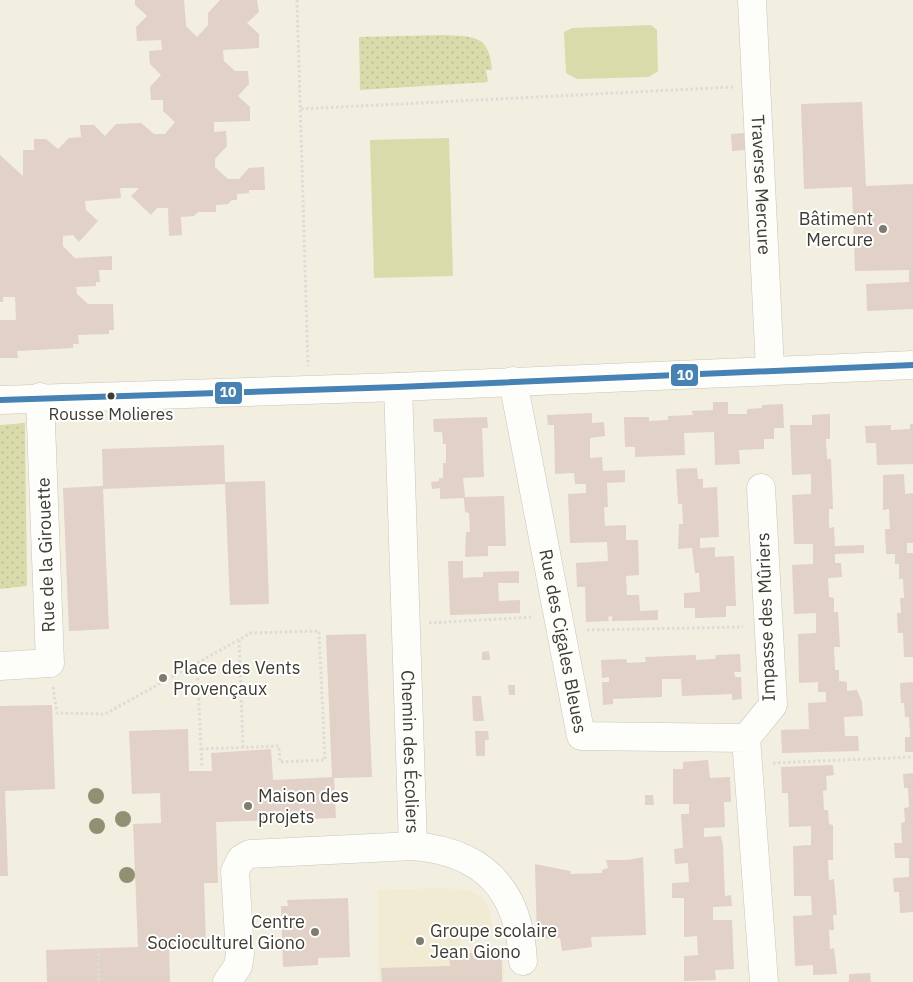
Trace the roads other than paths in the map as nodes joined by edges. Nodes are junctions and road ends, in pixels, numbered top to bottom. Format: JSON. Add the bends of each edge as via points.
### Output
{"nodes":[{"id":1,"x":752,"y":0,"type":"edge"},
{"id":2,"x":913,"y":365,"type":"edge"},
{"id":3,"x":770,"y":370,"type":"junction"},
{"id":4,"x":513,"y":381,"type":"junction"},
{"id":5,"x":398,"y":387,"type":"junction"},
{"id":6,"x":40,"y":397,"type":"junction"},
{"id":7,"x":0,"y":400,"type":"edge"},
{"id":8,"x":762,"y":488,"type":"dead end"},
{"id":9,"x":0,"y":666,"type":"edge"},
{"id":10,"x":747,"y":751,"type":"junction"},
{"id":11,"x":413,"y":846,"type":"junction"},
{"id":12,"x":523,"y":961,"type":"dead end"},
{"id":13,"x":227,"y":982,"type":"edge"},
{"id":14,"x":764,"y":982,"type":"edge"}],
"edges":[{"from":1,"to":3,"type":"street","name":"Traverse Mercure"},
{"from":2,"to":3,"type":"street"},
{"from":3,"to":4,"type":"street"},
{"from":4,"to":5,"type":"street"},
{"from":4,"to":10,"type":"street","name":"Rue des Cigales Bleues","via":[[581,736]]},
{"from":5,"to":6,"type":"street"},
{"from":5,"to":11,"type":"street","name":"Chemin des Écoliers"},
{"from":6,"to":7,"type":"street"},
{"from":6,"to":9,"type":"street","name":"Rue de la Girouette","via":[[50,663]]},
{"from":8,"to":10,"type":"street","name":"Impasse des Mûriers","via":[[773,705]]},
{"from":10,"to":14,"type":"street"},
{"from":11,"to":12,"type":"street","via":[[458,854],[491,875],[507,897],[522,936]]},
{"from":11,"to":13,"type":"street","name":"Chemin des Écoliers","via":[[250,854],[241,859],[235,871],[240,954],[238,966]]}]}
